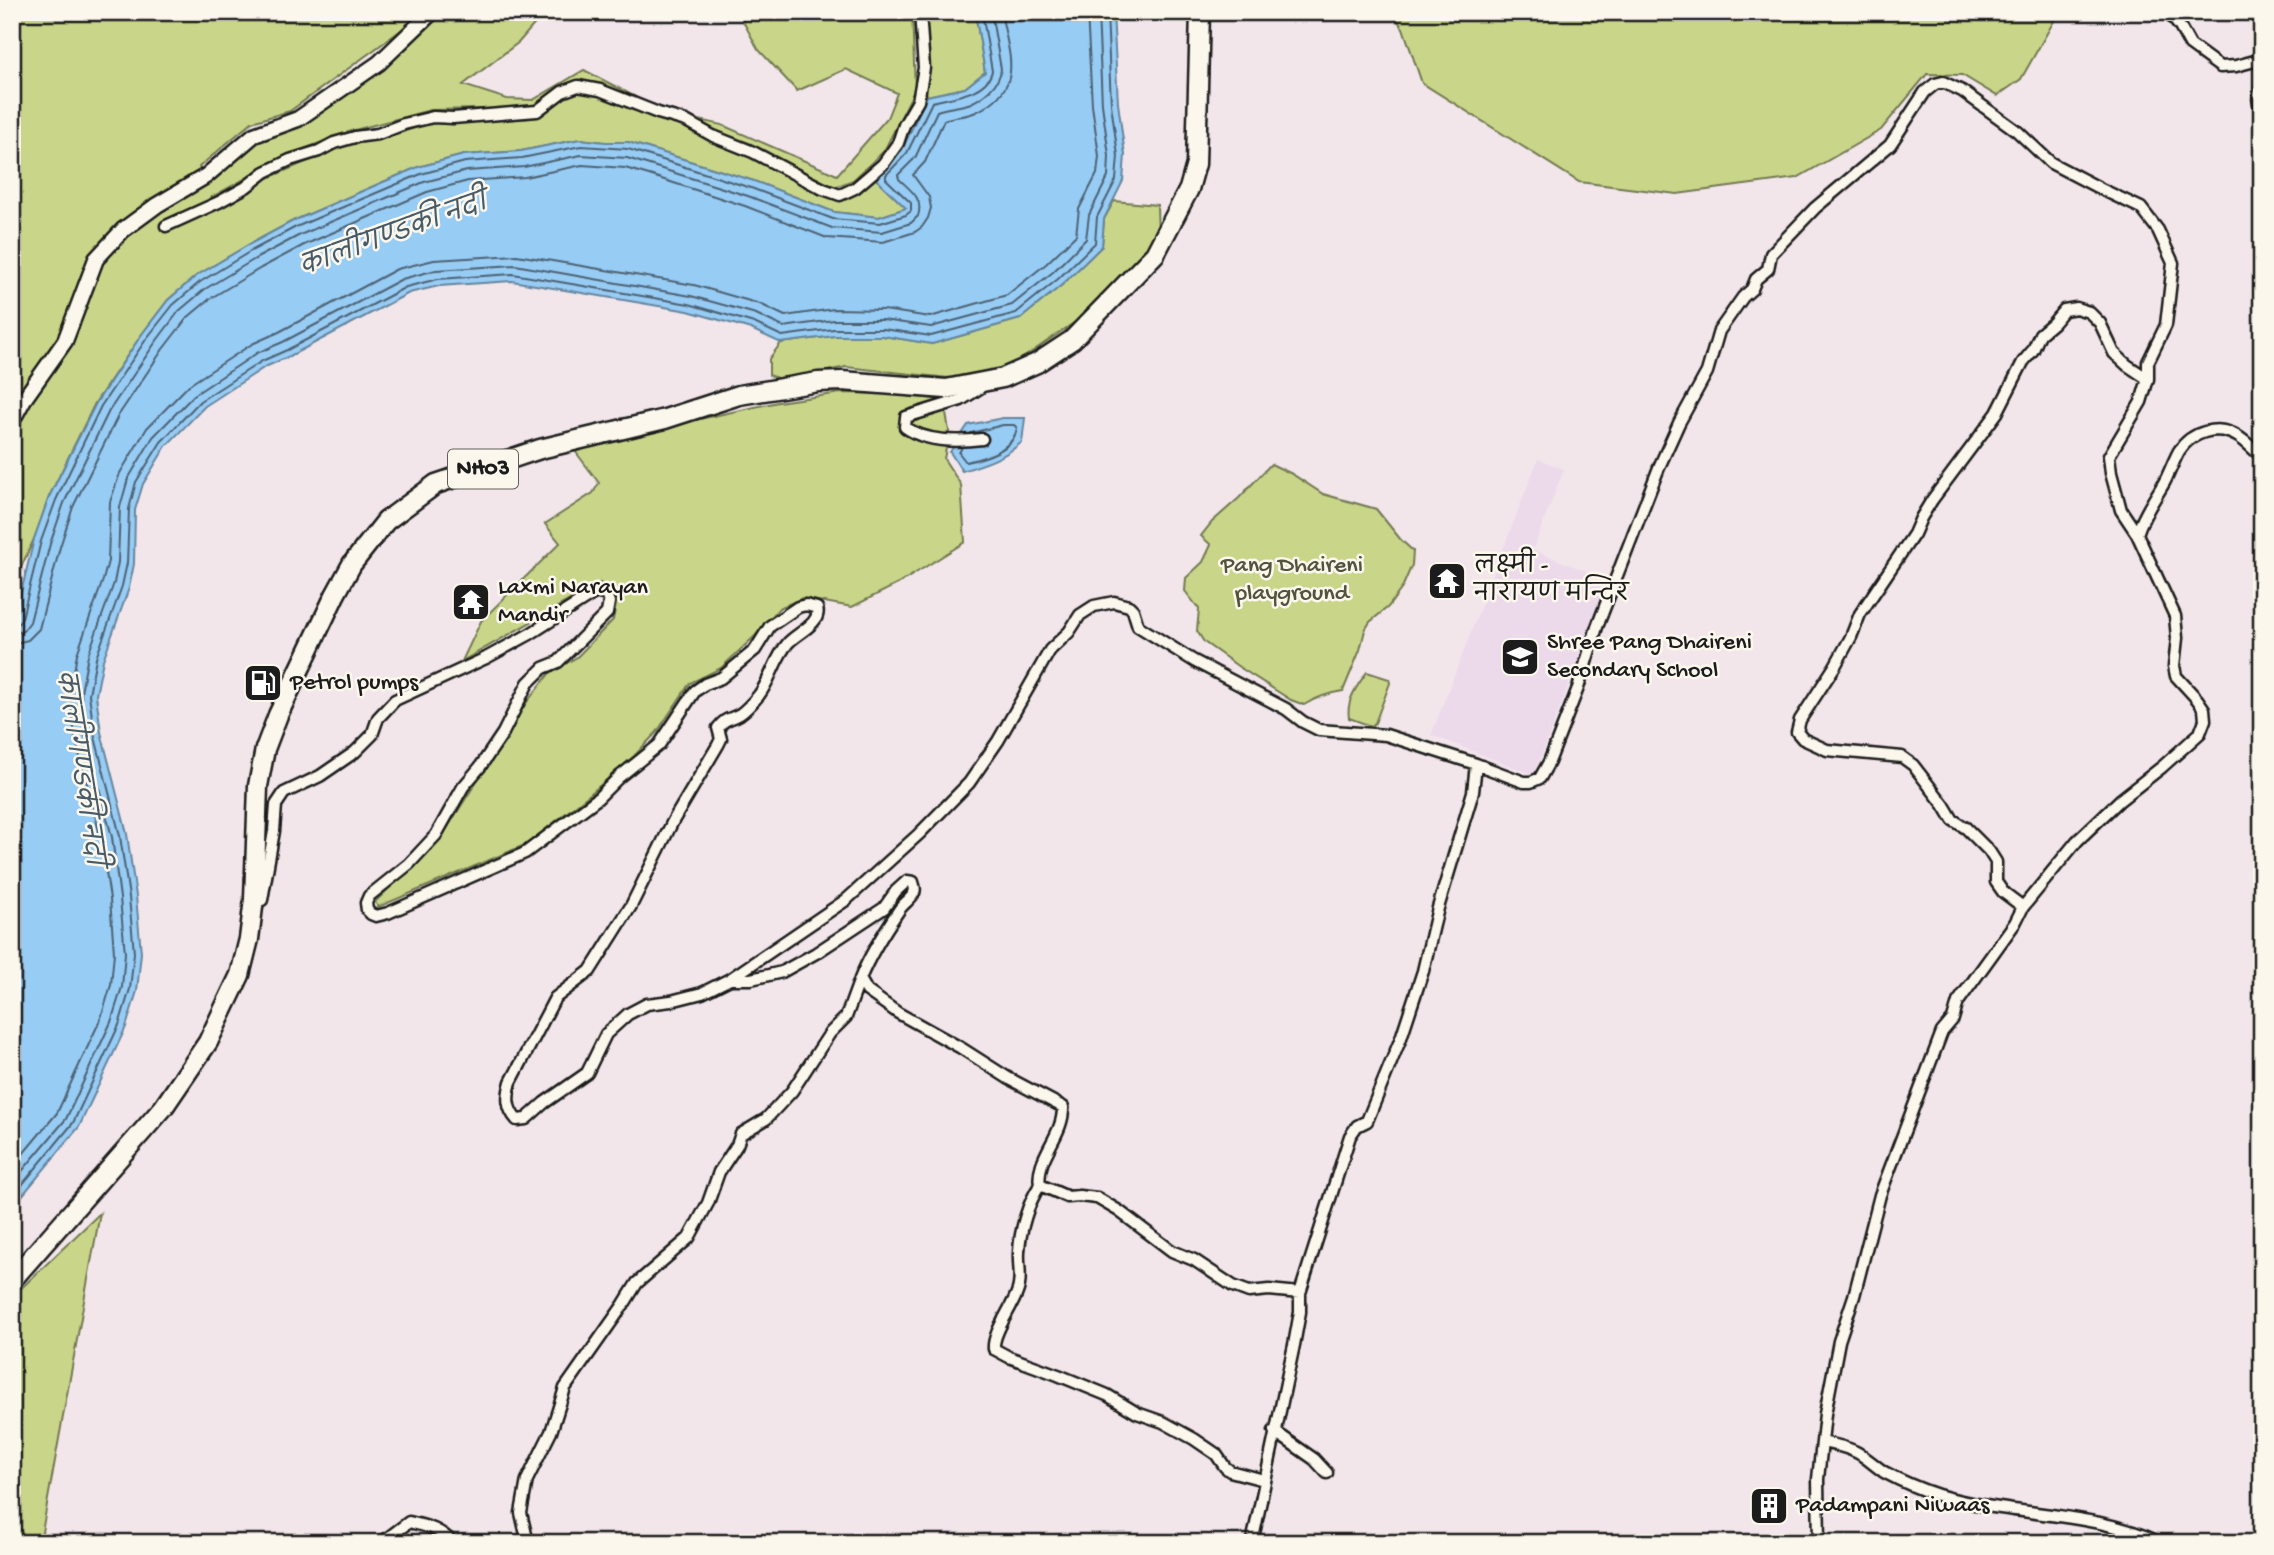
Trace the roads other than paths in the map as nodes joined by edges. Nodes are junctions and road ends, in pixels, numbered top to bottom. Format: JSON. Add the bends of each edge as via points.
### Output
{"nodes":[{"id":1,"x":432,"y":12,"type":"edge"},
{"id":2,"x":920,"y":12,"type":"edge"},
{"id":3,"x":1200,"y":12,"type":"edge"},
{"id":4,"x":2168,"y":12,"type":"edge"},
{"id":5,"x":2262,"y":59,"type":"edge"},
{"id":6,"x":2262,"y":87,"type":"edge"},
{"id":7,"x":2262,"y":110,"type":"edge"},
{"id":8,"x":166,"y":226,"type":"dead end"},
{"id":9,"x":1003,"y":378,"type":"junction"},
{"id":10,"x":2148,"y":379,"type":"junction"},
{"id":11,"x":12,"y":421,"type":"edge"},
{"id":12,"x":982,"y":439,"type":"dead end"},
{"id":13,"x":2262,"y":457,"type":"edge"},
{"id":14,"x":2137,"y":534,"type":"junction"},
{"id":15,"x":1476,"y":764,"type":"junction"},
{"id":16,"x":254,"y":899,"type":"junction"},
{"id":17,"x":2023,"y":907,"type":"junction"},
{"id":18,"x":730,"y":979,"type":"junction"},
{"id":19,"x":860,"y":979,"type":"junction"},
{"id":20,"x":1040,"y":1185,"type":"junction"},
{"id":21,"x":12,"y":1280,"type":"edge"},
{"id":22,"x":1300,"y":1293,"type":"junction"},
{"id":23,"x":1274,"y":1431,"type":"junction"},
{"id":24,"x":1823,"y":1442,"type":"junction"},
{"id":25,"x":1327,"y":1473,"type":"dead end"},
{"id":26,"x":1264,"y":1480,"type":"junction"},
{"id":27,"x":381,"y":1543,"type":"edge"},
{"id":28,"x":453,"y":1543,"type":"edge"},
{"id":29,"x":528,"y":1543,"type":"edge"},
{"id":30,"x":1252,"y":1543,"type":"edge"},
{"id":31,"x":1819,"y":1543,"type":"edge"},
{"id":32,"x":2161,"y":1543,"type":"edge"}],
"edges":[{"from":1,"to":11,"type":"street","via":[[379,63],[298,119],[254,135],[206,176],[123,230],[96,259],[65,341]]},
{"from":2,"to":8,"type":"street","via":[[924,68],[918,101],[883,164],[840,195],[686,121],[578,86],[537,111],[433,117],[334,143],[265,172],[237,192]]},
{"from":3,"to":9,"type":"highway","number":"NH03","via":[[1196,164],[1189,189],[1155,254],[1072,340]]},
{"from":4,"to":5,"type":"street","via":[[2190,45],[2220,67]]},
{"from":6,"to":7,"type":"street","via":[[2257,102]]},
{"from":9,"to":12,"type":"street","via":[[961,400],[906,417],[905,427],[916,435]]},
{"from":9,"to":16,"type":"highway","number":"NH03","via":[[946,389],[818,382],[738,395],[665,419],[540,449],[436,484],[386,521],[352,564],[278,715],[258,786]]},
{"from":10,"to":14,"type":"street","via":[[2141,402],[2109,456],[2120,510]]},
{"from":10,"to":15,"type":"street","via":[[2148,362],[2166,324],[2173,263],[2158,230],[2141,208],[2052,163],[1962,91],[1943,82],[1935,84],[1890,145],[1815,208],[1771,254],[1768,269],[1719,331],[1707,372],[1660,465],[1540,778],[1524,782]]},
{"from":10,"to":17,"type":"street","via":[[2113,353],[2100,323],[2089,312],[2064,310],[2040,334],[1997,413],[1932,500],[1860,614],[1797,732],[1827,750],[1902,757],[1913,765],[1952,820],[1989,851],[1996,862],[1996,882]]},
{"from":13,"to":14,"type":"street","via":[[2222,430],[2197,435],[2179,450]]},
{"from":14,"to":17,"type":"street","via":[[2175,616],[2176,676],[2204,709],[2203,726],[2194,739],[2077,841]]},
{"from":15,"to":18,"type":"street","via":[[1387,735],[1319,730],[1138,626],[1129,606],[1114,602],[1094,606],[1080,615],[1050,650],[998,741],[969,783],[936,817],[846,900]]},
{"from":15,"to":22,"type":"street","via":[[1473,792],[1423,971],[1367,1121],[1350,1136]]},
{"from":16,"to":18,"type":"street","via":[[262,900],[276,805],[284,793],[355,752],[395,700],[486,658],[548,624],[580,600],[596,592],[606,595],[607,612],[558,662],[543,668],[528,683],[503,733],[436,835],[369,896],[366,903],[371,914],[398,909],[525,853],[659,745],[695,691],[721,678],[755,650],[770,626],[799,607],[811,606],[817,608],[817,618],[786,645],[760,694],[718,728],[718,745],[673,821],[637,896],[590,971],[555,998],[511,1082],[512,1114],[517,1120],[526,1119],[587,1073],[606,1034],[628,1014],[646,1004],[702,993]]},
{"from":16,"to":21,"type":"highway","number":"NH03","via":[[240,975],[208,1042],[163,1108]]},
{"from":17,"to":24,"type":"street","via":[[1942,1032],[1891,1162],[1839,1341]]},
{"from":18,"to":19,"type":"street","via":[[782,972],[884,908],[907,881],[913,882],[913,895],[885,931]]},
{"from":19,"to":20,"type":"street","via":[[867,991],[898,1013],[1063,1107],[1038,1175]]},
{"from":19,"to":29,"type":"street","via":[[846,1017],[792,1090],[766,1119],[741,1134],[690,1238],[636,1283],[565,1388],[551,1432],[527,1480],[521,1513]]},
{"from":20,"to":22,"type":"street","via":[[1068,1197],[1097,1198],[1172,1251],[1233,1286],[1250,1292]]},
{"from":20,"to":26,"type":"street","via":[[1018,1251],[1019,1287],[994,1349],[1163,1422],[1216,1454],[1230,1471]]},
{"from":22,"to":23,"type":"street","via":[[1294,1345]]},
{"from":23,"to":25,"type":"street"},
{"from":23,"to":26,"type":"street"},
{"from":24,"to":31,"type":"street","via":[[1818,1479]]},
{"from":24,"to":32,"type":"street","via":[[1856,1451],[1882,1471],[1939,1495],[2091,1521]]},
{"from":26,"to":30,"type":"street"},
{"from":27,"to":28,"type":"street","via":[[409,1522],[435,1528]]}]}
